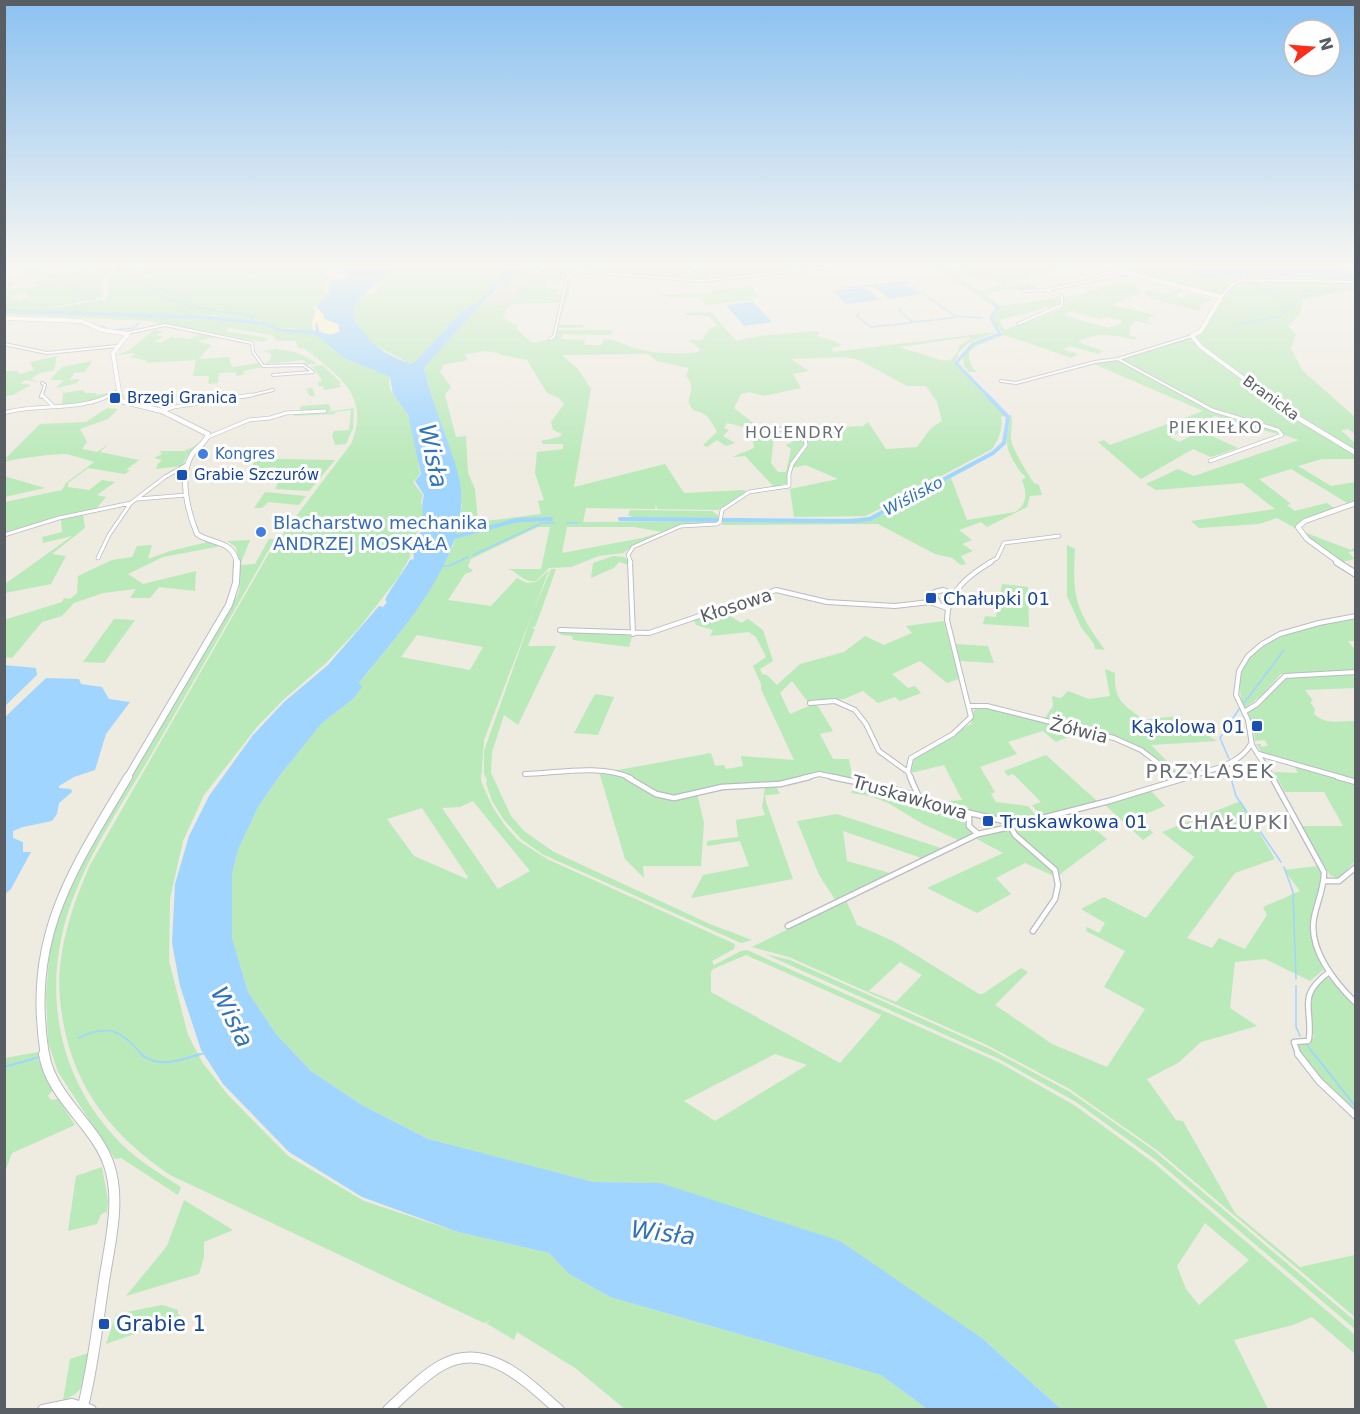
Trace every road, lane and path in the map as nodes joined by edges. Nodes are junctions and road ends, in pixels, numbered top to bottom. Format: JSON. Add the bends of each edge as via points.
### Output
{"nodes":[{"id":1,"x":127,"y":333,"type":"edge"},
{"id":2,"x":210,"y":333,"type":"edge"},
{"id":3,"x":555,"y":333,"type":"edge"},
{"id":4,"x":1197,"y":333,"type":"edge"},
{"id":5,"x":1192,"y":336,"type":"junction"},
{"id":6,"x":550,"y":339,"type":"dead end"},
{"id":7,"x":4,"y":344,"type":"edge"},
{"id":8,"x":117,"y":346,"type":"junction"},
{"id":9,"x":1118,"y":359,"type":"junction"},
{"id":10,"x":273,"y":375,"type":"dead end"},
{"id":11,"x":1001,"y":381,"type":"dead end"},
{"id":12,"x":42,"y":383,"type":"dead end"},
{"id":13,"x":273,"y":390,"type":"dead end"},
{"id":14,"x":118,"y":391,"type":"junction"},
{"id":15,"x":54,"y":406,"type":"junction"},
{"id":16,"x":162,"y":411,"type":"junction"},
{"id":17,"x":325,"y":411,"type":"dead end"},
{"id":18,"x":4,"y":413,"type":"edge"},
{"id":19,"x":749,"y":430,"type":"dead end"},
{"id":20,"x":208,"y":437,"type":"junction"},
{"id":21,"x":1356,"y":453,"type":"edge"},
{"id":22,"x":1210,"y":461,"type":"dead end"},
{"id":23,"x":188,"y":464,"type":"junction"},
{"id":24,"x":186,"y":495,"type":"junction"},
{"id":25,"x":137,"y":499,"type":"junction"},
{"id":26,"x":130,"y":503,"type":"junction"},
{"id":27,"x":1356,"y":503,"type":"edge"},
{"id":28,"x":4,"y":535,"type":"edge"},
{"id":29,"x":1059,"y":536,"type":"dead end"},
{"id":30,"x":98,"y":558,"type":"dead end"},
{"id":31,"x":1356,"y":574,"type":"edge"},
{"id":32,"x":954,"y":594,"type":"junction"},
{"id":33,"x":939,"y":604,"type":"junction"},
{"id":34,"x":947,"y":609,"type":"junction"},
{"id":35,"x":1356,"y":616,"type":"edge"},
{"id":36,"x":560,"y":630,"type":"dead end"},
{"id":37,"x":633,"y":634,"type":"junction"},
{"id":38,"x":1356,"y":672,"type":"edge"},
{"id":39,"x":810,"y":703,"type":"dead end"},
{"id":40,"x":969,"y":706,"type":"junction"},
{"id":41,"x":1244,"y":712,"type":"junction"},
{"id":42,"x":1251,"y":744,"type":"junction"},
{"id":43,"x":1258,"y":753,"type":"junction"},
{"id":44,"x":908,"y":772,"type":"junction"},
{"id":45,"x":525,"y":774,"type":"dead end"},
{"id":46,"x":1179,"y":779,"type":"junction"},
{"id":47,"x":1356,"y":782,"type":"edge"},
{"id":48,"x":918,"y":796,"type":"junction"},
{"id":49,"x":969,"y":814,"type":"junction"},
{"id":50,"x":1009,"y":825,"type":"junction"},
{"id":51,"x":978,"y":834,"type":"junction"},
{"id":52,"x":1356,"y":867,"type":"edge"},
{"id":53,"x":1325,"y":880,"type":"junction"},
{"id":54,"x":788,"y":926,"type":"dead end"},
{"id":55,"x":1033,"y":931,"type":"dead end"},
{"id":56,"x":1329,"y":972,"type":"junction"},
{"id":57,"x":1356,"y":1003,"type":"edge"},
{"id":58,"x":1356,"y":1116,"type":"edge"},
{"id":59,"x":87,"y":1408,"type":"edge"},
{"id":60,"x":43,"y":1410,"type":"edge"},
{"id":61,"x":388,"y":1410,"type":"edge"},
{"id":62,"x":560,"y":1410,"type":"edge"}],
"edges":[{"from":1,"to":8,"type":"street"},
{"from":2,"to":10,"type":"street","via":[[252,344],[263,366],[305,365],[313,372]]},
{"from":3,"to":6,"type":"street"},
{"from":4,"to":5,"type":"street"},
{"from":5,"to":9,"type":"street"},
{"from":5,"to":21,"type":"street","name":"Branicka","via":[[1207,352],[1298,418]]},
{"from":7,"to":8,"type":"street","via":[[53,353]]},
{"from":8,"to":14,"type":"street","via":[[112,357]]},
{"from":9,"to":11,"type":"street","via":[[1016,383]]},
{"from":9,"to":22,"type":"street","via":[[1212,410],[1278,430],[1282,436]]},
{"from":12,"to":15,"type":"street","via":[[45,385],[41,397]]},
{"from":13,"to":16,"type":"street"},
{"from":14,"to":15,"type":"street","via":[[97,401]]},
{"from":14,"to":16,"type":"street","via":[[123,403]]},
{"from":15,"to":18,"type":"street"},
{"from":16,"to":20,"type":"street","via":[[205,431]]},
{"from":17,"to":20,"type":"street","via":[[248,420]]},
{"from":19,"to":37,"type":"street","via":[[795,430],[805,436],[806,445],[788,477],[789,487],[749,492],[720,512],[721,520],[681,526],[630,550]]},
{"from":20,"to":23,"type":"street"},
{"from":23,"to":24,"type":"street"},
{"from":23,"to":25,"type":"street"},
{"from":24,"to":25,"type":"street"},
{"from":24,"to":59,"type":"street","via":[[197,534],[226,544],[233,552],[236,588],[75,866],[52,918],[43,959],[41,1010],[45,1059],[60,1091],[109,1164],[114,1196]]},
{"from":25,"to":26,"type":"street"},
{"from":26,"to":28,"type":"street"},
{"from":26,"to":30,"type":"street"},
{"from":27,"to":31,"type":"street","via":[[1298,527],[1307,540]]},
{"from":29,"to":32,"type":"street","via":[[1004,543],[997,558],[970,574]]},
{"from":32,"to":33,"type":"street","via":[[935,592]]},
{"from":32,"to":34,"type":"street"},
{"from":33,"to":34,"type":"street"},
{"from":33,"to":37,"type":"street","name":"Kłosowa","via":[[827,602],[776,590],[649,633]]},
{"from":34,"to":40,"type":"street"},
{"from":35,"to":41,"type":"street","via":[[1304,626],[1259,646],[1246,658],[1237,680],[1235,693]]},
{"from":36,"to":37,"type":"street","name":"Kłosowa"},
{"from":38,"to":41,"type":"street","via":[[1285,676]]},
{"from":39,"to":44,"type":"street","via":[[840,700],[853,707],[864,719],[882,754]]},
{"from":40,"to":44,"type":"street","via":[[969,721],[911,758]]},
{"from":40,"to":46,"type":"street","name":"Żółwia","via":[[987,706],[1114,738],[1141,750]]},
{"from":41,"to":42,"type":"street"},
{"from":42,"to":43,"type":"street"},
{"from":42,"to":46,"type":"street","name":"Truskawkowa","via":[[1247,754],[1236,761]]},
{"from":43,"to":47,"type":"street"},
{"from":43,"to":53,"type":"street"},
{"from":44,"to":48,"type":"street"},
{"from":45,"to":48,"type":"street","name":"Truskawkowa","via":[[619,773],[656,794],[674,798],[722,787],[780,784],[819,774]]},
{"from":46,"to":50,"type":"street","name":"Truskawkowa","via":[[1041,820]]},
{"from":48,"to":49,"type":"street","name":"Truskawkowa"},
{"from":49,"to":50,"type":"street","name":"Truskawkowa"},
{"from":49,"to":51,"type":"street","via":[[969,826]]},
{"from":50,"to":51,"type":"street"},
{"from":50,"to":55,"type":"street","via":[[1050,864],[1057,877],[1055,899]]},
{"from":51,"to":54,"type":"street"},
{"from":52,"to":53,"type":"street","via":[[1339,881]]},
{"from":53,"to":56,"type":"street","via":[[1313,919],[1316,940]]},
{"from":56,"to":57,"type":"street"},
{"from":56,"to":58,"type":"street","via":[[1312,985],[1309,994],[1310,1038],[1294,1042],[1294,1047],[1301,1061]]},
{"from":59,"to":60,"type":"street","via":[[72,1404]]},
{"from":61,"to":62,"type":"street","via":[[443,1364],[476,1356],[502,1365]]}]}
